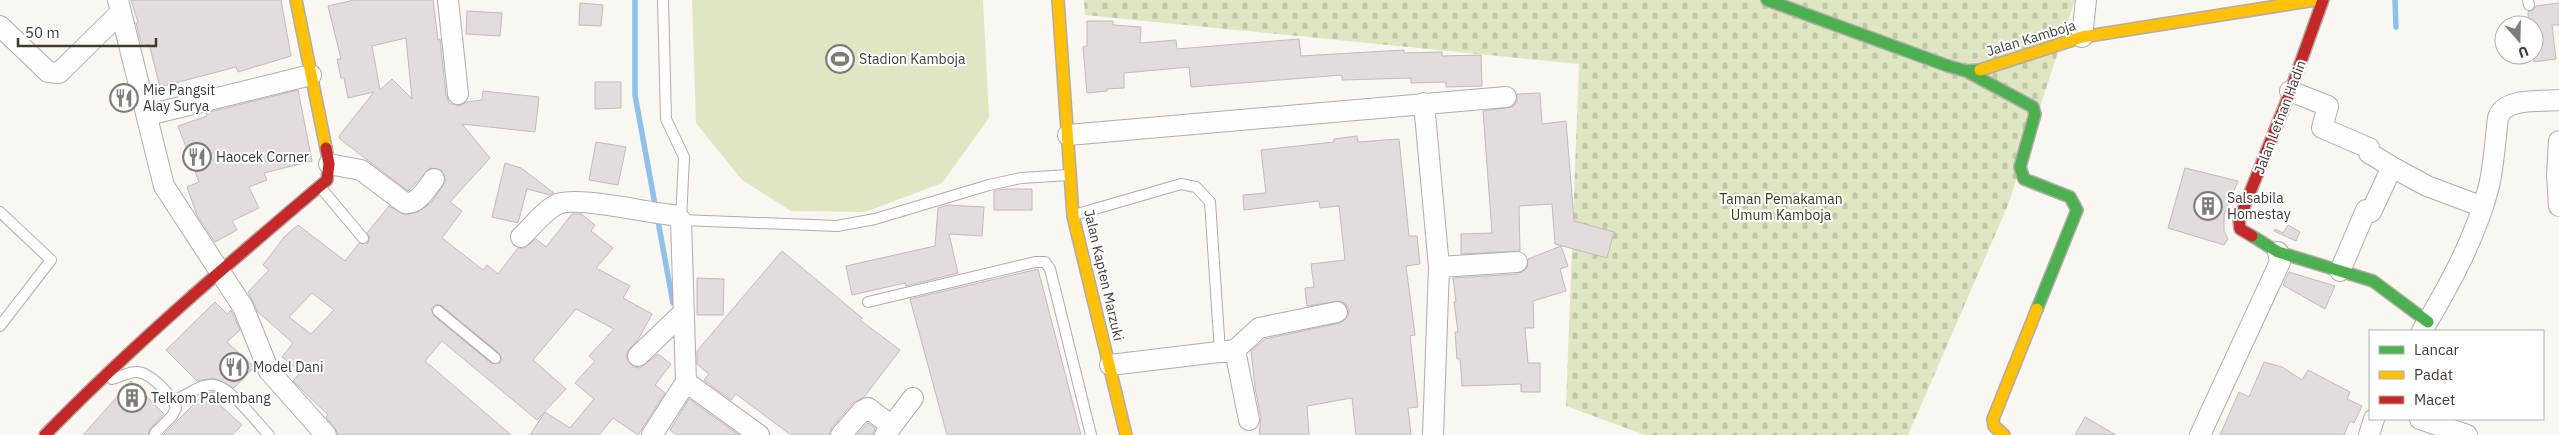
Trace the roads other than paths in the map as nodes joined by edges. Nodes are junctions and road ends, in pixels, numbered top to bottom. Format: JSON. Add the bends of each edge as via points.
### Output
{"nodes":[{"id":1,"x":296,"y":0,"type":"edge"},
{"id":2,"x":448,"y":0,"type":"edge"},
{"id":3,"x":663,"y":0,"type":"edge"},
{"id":4,"x":1058,"y":0,"type":"edge"},
{"id":5,"x":1767,"y":0,"type":"edge"},
{"id":6,"x":2086,"y":0,"type":"edge"},
{"id":7,"x":2315,"y":0,"type":"edge"},
{"id":8,"x":2323,"y":0,"type":"edge"},
{"id":9,"x":2277,"y":3,"type":"edge"},
{"id":10,"x":119,"y":7,"type":"edge"},
{"id":11,"x":0,"y":26,"type":"edge"},
{"id":12,"x":2082,"y":38,"type":"junction"},
{"id":13,"x":1966,"y":71,"type":"junction"},
{"id":14,"x":311,"y":75,"type":"junction"},
{"id":15,"x":2290,"y":91,"type":"junction"},
{"id":16,"x":458,"y":94,"type":"dead end"},
{"id":17,"x":1506,"y":97,"type":"dead end"},
{"id":18,"x":2559,"y":100,"type":"edge"},
{"id":19,"x":1424,"y":103,"type":"junction"},
{"id":20,"x":148,"y":115,"type":"junction"},
{"id":21,"x":1068,"y":135,"type":"junction"},
{"id":22,"x":2559,"y":141,"type":"edge"},
{"id":23,"x":329,"y":164,"type":"junction"},
{"id":24,"x":2392,"y":167,"type":"junction"},
{"id":25,"x":1070,"y":174,"type":"junction"},
{"id":26,"x":434,"y":179,"type":"dead end"},
{"id":27,"x":321,"y":188,"type":"junction"},
{"id":28,"x":2559,"y":206,"type":"edge"},
{"id":29,"x":2483,"y":207,"type":"junction"},
{"id":30,"x":0,"y":212,"type":"edge"},
{"id":31,"x":1074,"y":216,"type":"junction"},
{"id":32,"x":677,"y":218,"type":"junction"},
{"id":33,"x":521,"y":237,"type":"dead end"},
{"id":34,"x":363,"y":238,"type":"dead end"},
{"id":35,"x":2278,"y":252,"type":"junction"},
{"id":36,"x":1517,"y":262,"type":"dead end"},
{"id":37,"x":1439,"y":267,"type":"junction"},
{"id":38,"x":220,"y":271,"type":"junction"},
{"id":39,"x":2340,"y":271,"type":"junction"},
{"id":40,"x":868,"y":302,"type":"dead end"},
{"id":41,"x":438,"y":311,"type":"dead end"},
{"id":42,"x":684,"y":312,"type":"junction"},
{"id":43,"x":1337,"y":312,"type":"dead end"},
{"id":44,"x":0,"y":326,"type":"edge"},
{"id":45,"x":2425,"y":327,"type":"edge"},
{"id":46,"x":1228,"y":351,"type":"junction"},
{"id":47,"x":638,"y":356,"type":"dead end"},
{"id":48,"x":495,"y":358,"type":"dead end"},
{"id":49,"x":1110,"y":365,"type":"junction"},
{"id":50,"x":103,"y":376,"type":"junction"},
{"id":51,"x":686,"y":382,"type":"junction"},
{"id":52,"x":913,"y":398,"type":"dead end"},
{"id":53,"x":174,"y":401,"type":"junction"},
{"id":54,"x":1249,"y":420,"type":"dead end"},
{"id":55,"x":2374,"y":420,"type":"edge"},
{"id":56,"x":2423,"y":420,"type":"edge"},
{"id":57,"x":888,"y":431,"type":"edge"},
{"id":58,"x":315,"y":432,"type":"edge"},
{"id":59,"x":155,"y":433,"type":"dead end"},
{"id":60,"x":45,"y":435,"type":"edge"},
{"id":61,"x":269,"y":435,"type":"edge"},
{"id":62,"x":652,"y":435,"type":"edge"},
{"id":63,"x":760,"y":435,"type":"edge"},
{"id":64,"x":841,"y":435,"type":"edge"},
{"id":65,"x":1091,"y":435,"type":"edge"},
{"id":66,"x":1126,"y":435,"type":"edge"},
{"id":67,"x":1433,"y":435,"type":"edge"},
{"id":68,"x":2004,"y":435,"type":"edge"},
{"id":69,"x":2200,"y":435,"type":"edge"},
{"id":70,"x":2369,"y":435,"type":"edge"},
{"id":71,"x":2467,"y":435,"type":"edge"}],
"edges":[{"from":1,"to":14,"type":"street"},
{"from":2,"to":16,"type":"street"},
{"from":3,"to":32,"type":"lane","via":[[666,119],[684,157]]},
{"from":4,"to":21,"type":"street","name":"Jalan Kapten Marzuki"},
{"from":5,"to":13,"type":"street","name":"Jalan Kamboja"},
{"from":6,"to":12,"type":"street"},
{"from":7,"to":9,"type":"street","name":"Jalan Kamboja"},
{"from":8,"to":15,"type":"street","name":"Jalan Letnan Hadin"},
{"from":9,"to":12,"type":"street","name":"Jalan Kamboja","via":[[2225,9]]},
{"from":10,"to":11,"type":"street","via":[[59,73],[48,72]]},
{"from":10,"to":20,"type":"street"},
{"from":12,"to":13,"type":"street","name":"Jalan Kamboja","via":[[1988,68]]},
{"from":13,"to":68,"type":"street","via":[[2033,107],[2035,114],[2020,167],[2021,174],[2024,179],[2070,197],[2077,210],[1993,419],[1994,426]]},
{"from":14,"to":20,"type":"street"},
{"from":14,"to":23,"type":"street"},
{"from":15,"to":24,"type":"street","via":[[2328,106],[2322,128],[2369,148],[2369,153]]},
{"from":15,"to":35,"type":"street","name":"Jalan Letnan Hadin","via":[[2238,225],[2243,232]]},
{"from":17,"to":19,"type":"street"},
{"from":18,"to":29,"type":"street","via":[[2511,104],[2501,110]]},
{"from":19,"to":21,"type":"street"},
{"from":19,"to":37,"type":"street"},
{"from":20,"to":38,"type":"street","via":[[164,186]]},
{"from":21,"to":25,"type":"street","name":"Jalan Kapten Marzuki"},
{"from":22,"to":28,"type":"street","via":[[2556,174]]},
{"from":23,"to":26,"type":"street","via":[[361,170],[410,204]]},
{"from":23,"to":27,"type":"street","via":[[329,175]]},
{"from":24,"to":29,"type":"street","via":[[2427,186]]},
{"from":24,"to":39,"type":"street","via":[[2371,212],[2366,210]]},
{"from":25,"to":31,"type":"street","name":"Jalan Kapten Marzuki"},
{"from":25,"to":32,"type":"lane","via":[[989,184],[875,219],[838,226]]},
{"from":27,"to":34,"type":"lane"},
{"from":27,"to":38,"type":"street"},
{"from":29,"to":45,"type":"street","via":[[2460,262]]},
{"from":30,"to":44,"type":"lane","via":[[51,260]]},
{"from":31,"to":46,"type":"lane","via":[[1181,184],[1196,186],[1210,202]]},
{"from":31,"to":49,"type":"street","name":"Jalan Kapten Marzuki"},
{"from":32,"to":33,"type":"street","via":[[584,202],[566,202],[553,207]]},
{"from":32,"to":42,"type":"street"},
{"from":35,"to":39,"type":"street"},
{"from":35,"to":69,"type":"street","via":[[2280,262]]},
{"from":36,"to":37,"type":"street"},
{"from":37,"to":67,"type":"street"},
{"from":38,"to":50,"type":"street"},
{"from":38,"to":58,"type":"street","via":[[243,307],[269,371]]},
{"from":39,"to":45,"type":"street","via":[[2373,281]]},
{"from":40,"to":65,"type":"lane","via":[[1044,262],[1050,269]]},
{"from":41,"to":48,"type":"lane"},
{"from":42,"to":47,"type":"street"},
{"from":42,"to":51,"type":"street"},
{"from":43,"to":46,"type":"street","via":[[1259,328]]},
{"from":46,"to":49,"type":"street"},
{"from":46,"to":54,"type":"street"},
{"from":49,"to":66,"type":"street","name":"Jalan Kapten Marzuki"},
{"from":50,"to":53,"type":"lane","via":[[109,380],[135,372],[144,373]]},
{"from":50,"to":60,"type":"street"},
{"from":51,"to":62,"type":"street"},
{"from":51,"to":63,"type":"street"},
{"from":52,"to":57,"type":"street"},
{"from":53,"to":59,"type":"lane","via":[[176,408],[172,416]]},
{"from":53,"to":61,"type":"lane","via":[[213,385],[227,391]]},
{"from":55,"to":70,"type":"street"},
{"from":56,"to":71,"type":"street"},
{"from":57,"to":64,"type":"street","via":[[868,408],[862,410]]}]}
